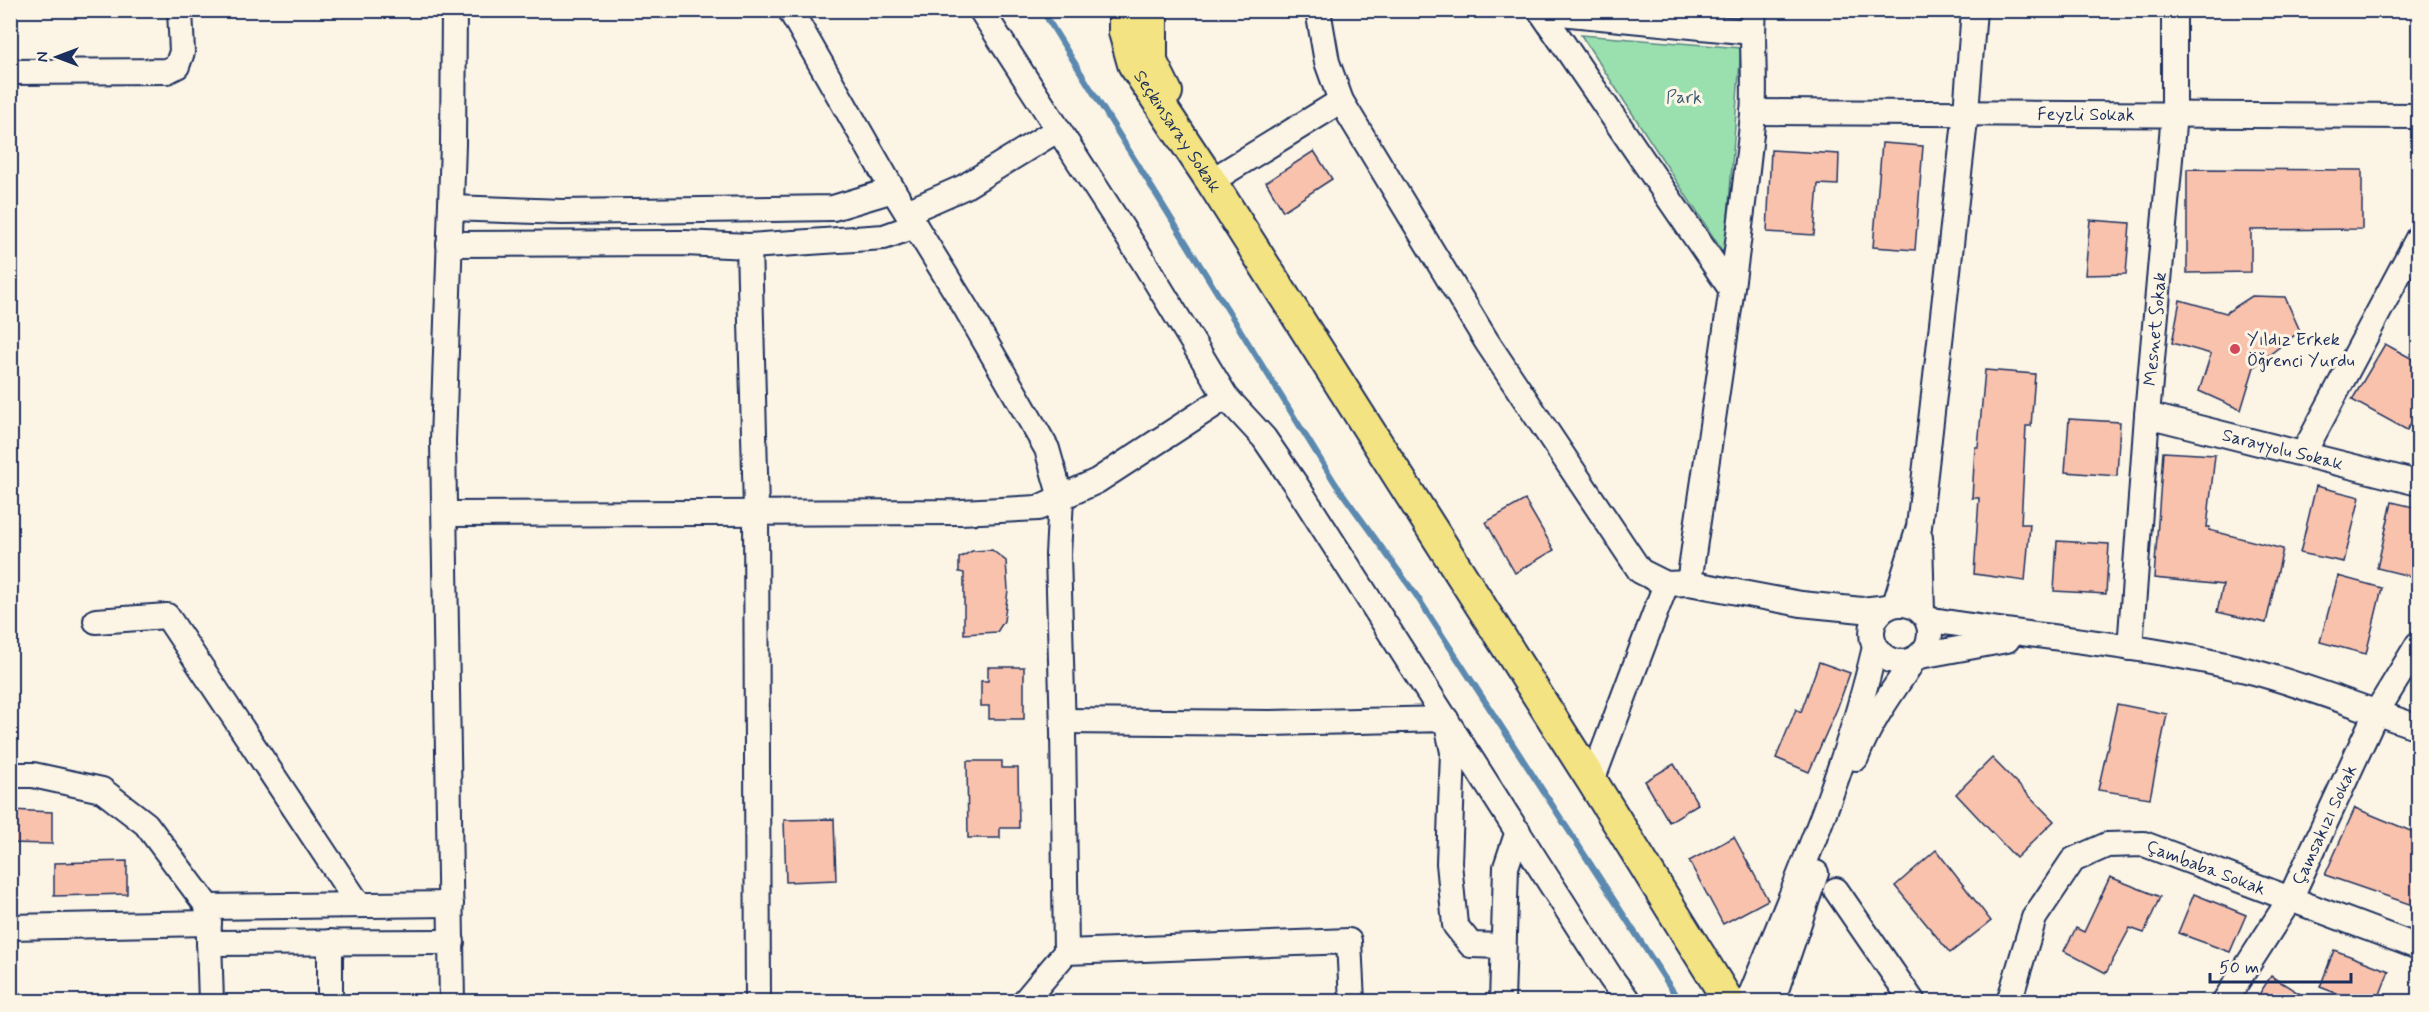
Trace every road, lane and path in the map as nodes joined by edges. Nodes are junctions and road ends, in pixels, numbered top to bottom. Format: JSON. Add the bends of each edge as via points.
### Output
{"nodes":[{"id":1,"x":180,"y":10,"type":"edge"},
{"id":2,"x":454,"y":10,"type":"edge"},
{"id":3,"x":790,"y":10,"type":"edge"},
{"id":4,"x":981,"y":10,"type":"edge"},
{"id":5,"x":1124,"y":10,"type":"edge"},
{"id":6,"x":1152,"y":10,"type":"edge"},
{"id":7,"x":1318,"y":10,"type":"edge"},
{"id":8,"x":1974,"y":10,"type":"edge"},
{"id":9,"x":2174,"y":10,"type":"edge"},
{"id":10,"x":1540,"y":11,"type":"edge"},
{"id":11,"x":1753,"y":21,"type":"edge"},
{"id":12,"x":10,"y":72,"type":"edge"},
{"id":13,"x":1341,"y":101,"type":"junction"},
{"id":14,"x":1753,"y":112,"type":"junction"},
{"id":15,"x":1966,"y":112,"type":"junction"},
{"id":16,"x":2174,"y":114,"type":"junction"},
{"id":17,"x":2418,"y":117,"type":"edge"},
{"id":18,"x":1057,"y":130,"type":"junction"},
{"id":19,"x":1211,"y":181,"type":"junction"},
{"id":20,"x":893,"y":190,"type":"junction"},
{"id":21,"x":451,"y":207,"type":"junction"},
{"id":22,"x":911,"y":219,"type":"junction"},
{"id":23,"x":2418,"y":238,"type":"edge"},
{"id":24,"x":449,"y":244,"type":"junction"},
{"id":25,"x":749,"y":246,"type":"junction"},
{"id":26,"x":1731,"y":289,"type":"junction"},
{"id":27,"x":1226,"y":398,"type":"junction"},
{"id":28,"x":2147,"y":415,"type":"junction"},
{"id":29,"x":2303,"y":454,"type":"junction"},
{"id":30,"x":2418,"y":483,"type":"edge"},
{"id":31,"x":1061,"y":498,"type":"junction"},
{"id":32,"x":445,"y":514,"type":"junction"},
{"id":33,"x":756,"y":514,"type":"junction"},
{"id":34,"x":1919,"y":527,"type":"junction"},
{"id":35,"x":1677,"y":584,"type":"junction"},
{"id":36,"x":1801,"y":604,"type":"junction"},
{"id":37,"x":1891,"y":605,"type":"junction"},
{"id":38,"x":1924,"y":615,"type":"junction"},
{"id":39,"x":96,"y":621,"type":"dead end"},
{"id":40,"x":2033,"y":636,"type":"junction"},
{"id":41,"x":1874,"y":643,"type":"junction"},
{"id":42,"x":2418,"y":644,"type":"edge"},
{"id":43,"x":2130,"y":648,"type":"junction"},
{"id":44,"x":1916,"y":658,"type":"junction"},
{"id":45,"x":2376,"y":713,"type":"junction"},
{"id":46,"x":1446,"y":719,"type":"junction"},
{"id":47,"x":1063,"y":721,"type":"junction"},
{"id":48,"x":2418,"y":727,"type":"edge"},
{"id":49,"x":10,"y":775,"type":"edge"},
{"id":50,"x":1592,"y":781,"type":"junction"},
{"id":51,"x":1518,"y":831,"type":"junction"},
{"id":52,"x":1836,"y":890,"type":"dead end"},
{"id":53,"x":2290,"y":898,"type":"junction"},
{"id":54,"x":451,"y":904,"type":"junction"},
{"id":55,"x":359,"y":906,"type":"junction"},
{"id":56,"x":209,"y":924,"type":"junction"},
{"id":57,"x":10,"y":927,"type":"edge"},
{"id":58,"x":330,"y":942,"type":"junction"},
{"id":59,"x":452,"y":942,"type":"junction"},
{"id":60,"x":1502,"y":946,"type":"junction"},
{"id":61,"x":2418,"y":947,"type":"edge"},
{"id":62,"x":1066,"y":952,"type":"junction"},
{"id":63,"x":211,"y":1002,"type":"edge"},
{"id":64,"x":330,"y":1002,"type":"edge"},
{"id":65,"x":452,"y":1002,"type":"edge"},
{"id":66,"x":758,"y":1002,"type":"edge"},
{"id":67,"x":1024,"y":1002,"type":"edge"},
{"id":68,"x":1352,"y":1002,"type":"edge"},
{"id":69,"x":1502,"y":1002,"type":"edge"},
{"id":70,"x":1629,"y":1002,"type":"edge"},
{"id":71,"x":1729,"y":1002,"type":"edge"},
{"id":72,"x":1748,"y":1002,"type":"edge"},
{"id":73,"x":1772,"y":1002,"type":"edge"},
{"id":74,"x":1913,"y":1002,"type":"edge"},
{"id":75,"x":2008,"y":1002,"type":"edge"},
{"id":76,"x":2224,"y":1002,"type":"edge"}],
"edges":[{"from":1,"to":12,"type":"street","via":[[182,52],[177,66],[167,71]]},
{"from":2,"to":21,"type":"street"},
{"from":3,"to":20,"type":"street"},
{"from":4,"to":18,"type":"street"},
{"from":5,"to":19,"type":"main road","name":"Seçkinsaray Sokak","via":[[1124,32],[1133,64]]},
{"from":6,"to":19,"type":"main road","name":"Seçkinsaray Sokak","via":[[1152,62]]},
{"from":7,"to":13,"type":"street","via":[[1327,62]]},
{"from":8,"to":15,"type":"street"},
{"from":9,"to":16,"type":"street","name":"Mesnet Sokak"},
{"from":10,"to":11,"type":"street"},
{"from":10,"to":26,"type":"street"},
{"from":11,"to":14,"type":"street"},
{"from":13,"to":19,"type":"street"},
{"from":13,"to":35,"type":"street","via":[[1487,342],[1640,572]]},
{"from":14,"to":15,"type":"street","name":"Feyzli Sokak"},
{"from":14,"to":26,"type":"street"},
{"from":15,"to":16,"type":"street","name":"Feyzli Sokak"},
{"from":15,"to":34,"type":"street"},
{"from":16,"to":17,"type":"street","name":"Feyzli Sokak"},
{"from":16,"to":28,"type":"street","name":"Mesnet Sokak"},
{"from":18,"to":22,"type":"street"},
{"from":18,"to":27,"type":"street","via":[[1144,262]]},
{"from":19,"to":50,"type":"main road"},
{"from":20,"to":21,"type":"street","via":[[833,208],[562,212]]},
{"from":20,"to":22,"type":"street"},
{"from":21,"to":24,"type":"street"},
{"from":22,"to":25,"type":"street","via":[[884,237]]},
{"from":22,"to":31,"type":"street","via":[[1047,449]]},
{"from":23,"to":29,"type":"street"},
{"from":24,"to":25,"type":"street"},
{"from":24,"to":32,"type":"street","via":[[443,441]]},
{"from":25,"to":33,"type":"street"},
{"from":26,"to":35,"type":"street"},
{"from":27,"to":31,"type":"street","via":[[1097,481]]},
{"from":27,"to":46,"type":"street","via":[[1264,438]]},
{"from":28,"to":29,"type":"street","name":"Sarayyolu Sokak"},
{"from":28,"to":43,"type":"street","name":"Mesnet Sokak"},
{"from":29,"to":30,"type":"street","name":"Sarayyolu Sokak"},
{"from":31,"to":33,"type":"street","via":[[1038,508],[962,513]]},
{"from":31,"to":47,"type":"street","via":[[1058,555]]},
{"from":32,"to":33,"type":"street"},
{"from":32,"to":54,"type":"street"},
{"from":33,"to":66,"type":"street"},
{"from":34,"to":37,"type":"street"},
{"from":34,"to":38,"type":"street"},
{"from":35,"to":36,"type":"street"},
{"from":35,"to":50,"type":"street"},
{"from":36,"to":37,"type":"street","via":[[1862,610]]},
{"from":36,"to":41,"type":"street","via":[[1846,621]]},
{"from":37,"to":38,"type":"street","via":[[1909,605]]},
{"from":37,"to":41,"type":"street","via":[[1875,620]]},
{"from":38,"to":40,"type":"street"},
{"from":38,"to":44,"type":"street","via":[[1931,634],[1926,650]]},
{"from":39,"to":55,"type":"street","via":[[167,616]]},
{"from":40,"to":43,"type":"street"},
{"from":40,"to":44,"type":"street"},
{"from":41,"to":44,"type":"street","via":[[1891,661],[1906,663]]},
{"from":41,"to":72,"type":"street","via":[[1868,680],[1832,795]]},
{"from":42,"to":45,"type":"street","name":"Çamsakızı Sokak"},
{"from":43,"to":45,"type":"street","via":[[2253,672]]},
{"from":44,"to":73,"type":"street","via":[[1862,744]]},
{"from":45,"to":48,"type":"street"},
{"from":45,"to":53,"type":"street","name":"Çamsakızı Sokak"},
{"from":46,"to":47,"type":"street","via":[[1270,723]]},
{"from":46,"to":51,"type":"street"},
{"from":46,"to":60,"type":"street","via":[[1453,752],[1449,863],[1455,925],[1471,945]]},
{"from":47,"to":62,"type":"street"},
{"from":49,"to":56,"type":"street","via":[[33,775],[102,790],[146,824]]},
{"from":50,"to":71,"type":"main road"},
{"from":51,"to":60,"type":"street","via":[[1506,867]]},
{"from":51,"to":70,"type":"street"},
{"from":52,"to":74,"type":"street"},
{"from":53,"to":61,"type":"street","name":"Çambaba Sokak"},
{"from":53,"to":75,"type":"street","name":"Çambaba Sokak","via":[[2144,844],[2107,845],[2073,860],[2034,918]]},
{"from":53,"to":76,"type":"street","name":"Çamsakızı Sokak"},
{"from":54,"to":55,"type":"street"},
{"from":54,"to":59,"type":"street"},
{"from":55,"to":56,"type":"street"},
{"from":56,"to":57,"type":"street"},
{"from":56,"to":58,"type":"street"},
{"from":56,"to":63,"type":"street"},
{"from":58,"to":59,"type":"street"},
{"from":58,"to":64,"type":"street"},
{"from":59,"to":65,"type":"street"},
{"from":60,"to":69,"type":"street"},
{"from":62,"to":67,"type":"street"},
{"from":62,"to":68,"type":"street","via":[[1349,941]]}]}
